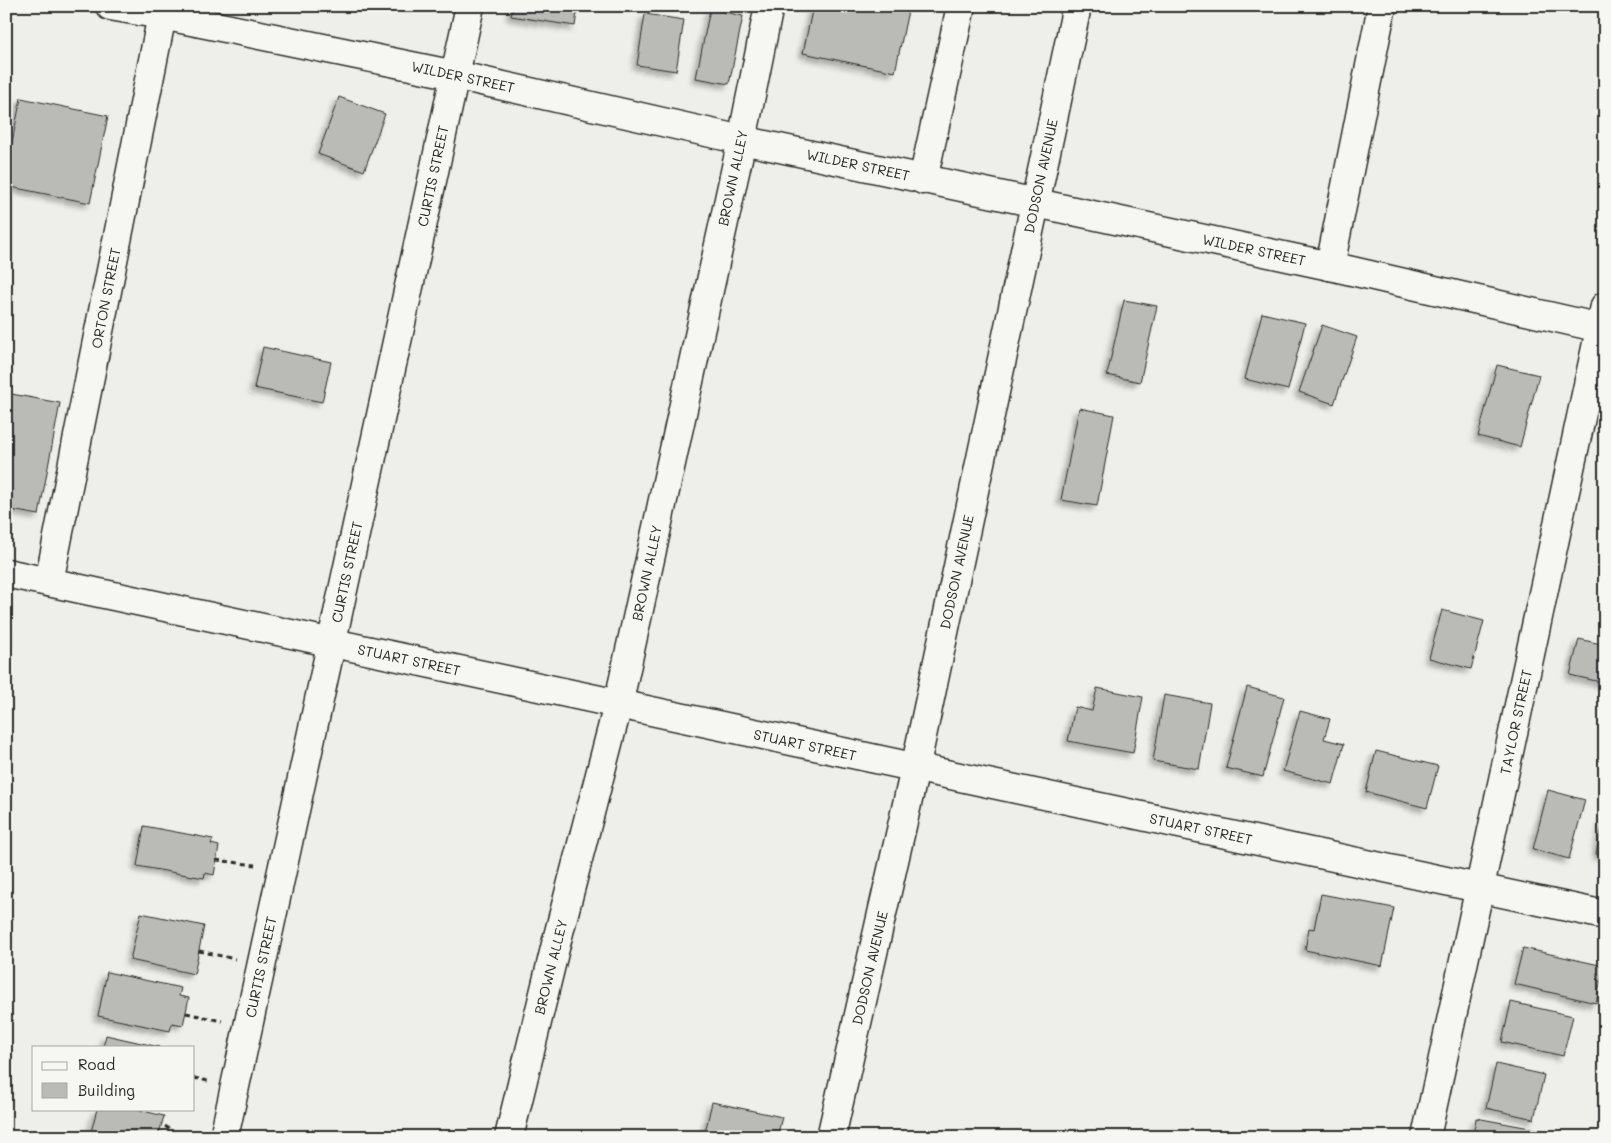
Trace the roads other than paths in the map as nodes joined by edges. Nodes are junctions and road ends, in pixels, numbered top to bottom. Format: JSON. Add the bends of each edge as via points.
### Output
{"nodes":[{"id":1,"x":110,"y":6,"type":"edge"},
{"id":2,"x":470,"y":6,"type":"edge"},
{"id":3,"x":769,"y":6,"type":"edge"},
{"id":4,"x":961,"y":6,"type":"edge"},
{"id":5,"x":1077,"y":6,"type":"edge"},
{"id":6,"x":1382,"y":6,"type":"edge"},
{"id":7,"x":162,"y":15,"type":"junction"},
{"id":8,"x":455,"y":75,"type":"junction"},
{"id":9,"x":742,"y":140,"type":"junction"},
{"id":10,"x":923,"y":180,"type":"junction"},
{"id":11,"x":1036,"y":204,"type":"junction"},
{"id":12,"x":1330,"y":266,"type":"junction"},
{"id":13,"x":1603,"y":321,"type":"edge"},
{"id":14,"x":6,"y":573,"type":"edge"},
{"id":15,"x":49,"y":582,"type":"junction"},
{"id":16,"x":332,"y":643,"type":"junction"},
{"id":17,"x":618,"y":704,"type":"junction"},
{"id":18,"x":915,"y":768,"type":"junction"},
{"id":19,"x":1480,"y":889,"type":"junction"},
{"id":20,"x":1605,"y":915,"type":"edge"},
{"id":21,"x":224,"y":1137,"type":"edge"},
{"id":22,"x":509,"y":1137,"type":"edge"},
{"id":23,"x":831,"y":1137,"type":"edge"},
{"id":24,"x":1426,"y":1137,"type":"edge"}],
"edges":[{"from":1,"to":7,"type":"street","name":"WILDER STREET"},
{"from":2,"to":8,"type":"street","name":"CURTIS STREET"},
{"from":3,"to":9,"type":"street","name":"BROWN ALLEY"},
{"from":4,"to":10,"type":"street"},
{"from":5,"to":11,"type":"street","name":"DODSON AVENUE"},
{"from":6,"to":12,"type":"street"},
{"from":7,"to":8,"type":"street","name":"WILDER STREET"},
{"from":7,"to":15,"type":"street","name":"ORTON STREET"},
{"from":8,"to":9,"type":"street","name":"WILDER STREET"},
{"from":8,"to":16,"type":"street","name":"CURTIS STREET"},
{"from":9,"to":10,"type":"street","name":"WILDER STREET"},
{"from":9,"to":17,"type":"street","name":"BROWN ALLEY"},
{"from":10,"to":11,"type":"street","name":"WILDER STREET"},
{"from":11,"to":12,"type":"street","name":"WILDER STREET"},
{"from":11,"to":18,"type":"street","name":"DODSON AVENUE"},
{"from":12,"to":13,"type":"street","name":"WILDER STREET"},
{"from":13,"to":19,"type":"street","name":"TAYLOR STREET"},
{"from":14,"to":15,"type":"street","name":"STUART STREET"},
{"from":15,"to":16,"type":"street","name":"STUART STREET"},
{"from":16,"to":17,"type":"street","name":"STUART STREET"},
{"from":16,"to":21,"type":"street","name":"CURTIS STREET"},
{"from":17,"to":18,"type":"street","name":"STUART STREET"},
{"from":17,"to":22,"type":"street","name":"BROWN ALLEY"},
{"from":18,"to":19,"type":"street","name":"STUART STREET"},
{"from":18,"to":23,"type":"street","name":"DODSON AVENUE"},
{"from":19,"to":20,"type":"street","name":"STUART STREET"},
{"from":19,"to":24,"type":"street","name":"TAYLOR STREET"}]}
